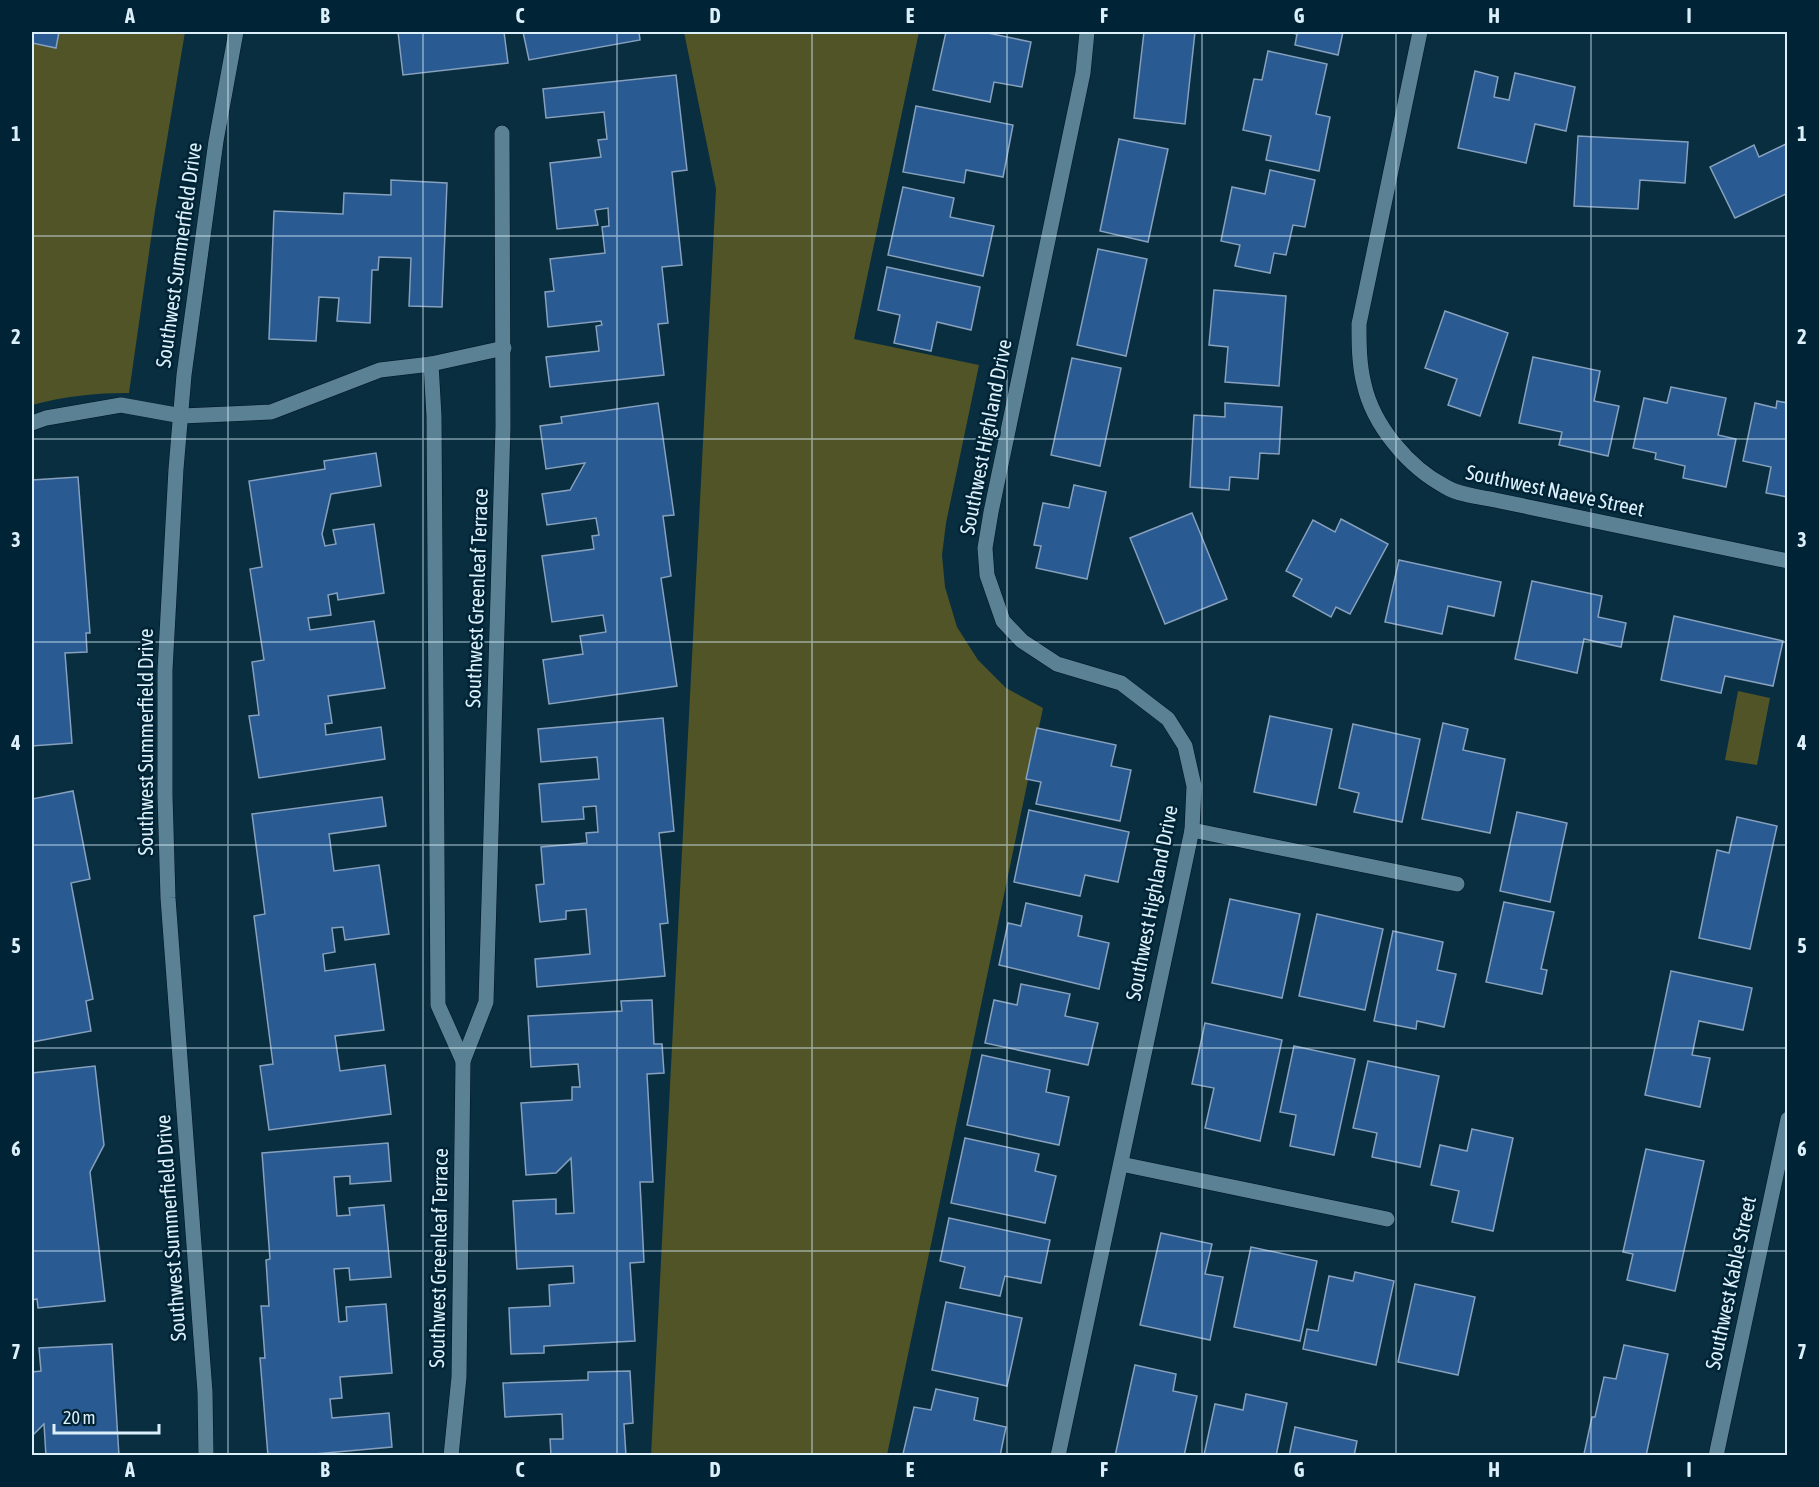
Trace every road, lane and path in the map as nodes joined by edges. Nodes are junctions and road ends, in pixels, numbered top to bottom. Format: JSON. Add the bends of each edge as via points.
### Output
{"nodes":[{"id":1,"x":236,"y":32,"type":"edge"},
{"id":2,"x":1087,"y":32,"type":"edge"},
{"id":3,"x":1420,"y":32,"type":"edge"},
{"id":4,"x":502,"y":133,"type":"dead end"},
{"id":5,"x":504,"y":348,"type":"junction"},
{"id":6,"x":431,"y":364,"type":"junction"},
{"id":7,"x":182,"y":416,"type":"junction"},
{"id":8,"x":32,"y":423,"type":"edge"},
{"id":9,"x":1788,"y":561,"type":"edge"},
{"id":10,"x":1192,"y":830,"type":"junction"},
{"id":11,"x":1457,"y":884,"type":"dead end"},
{"id":12,"x":463,"y":1061,"type":"junction"},
{"id":13,"x":1788,"y":1119,"type":"edge"},
{"id":14,"x":1121,"y":1164,"type":"junction"},
{"id":15,"x":1387,"y":1219,"type":"dead end"},
{"id":16,"x":206,"y":1455,"type":"edge"},
{"id":17,"x":451,"y":1455,"type":"edge"},
{"id":18,"x":1058,"y":1455,"type":"edge"},
{"id":19,"x":1716,"y":1455,"type":"edge"}],
"edges":[{"from":1,"to":7,"type":"street","name":"Southwest Summerfield Drive","via":[[214,152]]},
{"from":2,"to":10,"type":"street","name":"Southwest Highland Drive","via":[[1083,73],[991,512],[987,575],[1003,621],[1022,641],[1057,664],[1121,683],[1168,719],[1185,746],[1194,786]]},
{"from":3,"to":9,"type":"street","name":"Southwest Naeve Street","via":[[1359,324],[1364,386],[1388,435],[1426,475],[1448,489]]},
{"from":4,"to":5,"type":"street","name":"Southwest Greenleaf Terrace"},
{"from":5,"to":6,"type":"street"},
{"from":5,"to":12,"type":"street","name":"Southwest Greenleaf Terrace","via":[[486,1002]]},
{"from":6,"to":7,"type":"street","via":[[380,370],[271,412]]},
{"from":6,"to":12,"type":"street","name":"Southwest Greenleaf Terrace","via":[[438,1005]]},
{"from":7,"to":8,"type":"street","via":[[120,405]]},
{"from":7,"to":16,"type":"street","name":"Southwest Summerfield Drive","via":[[165,670],[165,795],[168,898],[205,1392]]},
{"from":10,"to":11,"type":"street"},
{"from":10,"to":14,"type":"street","name":"Southwest Highland Drive"},
{"from":12,"to":17,"type":"street","name":"Southwest Greenleaf Terrace","via":[[459,1377]]},
{"from":13,"to":19,"type":"street","name":"Southwest Kable Street"},
{"from":14,"to":15,"type":"street"},
{"from":14,"to":18,"type":"street","name":"Southwest Highland Drive"}]}
